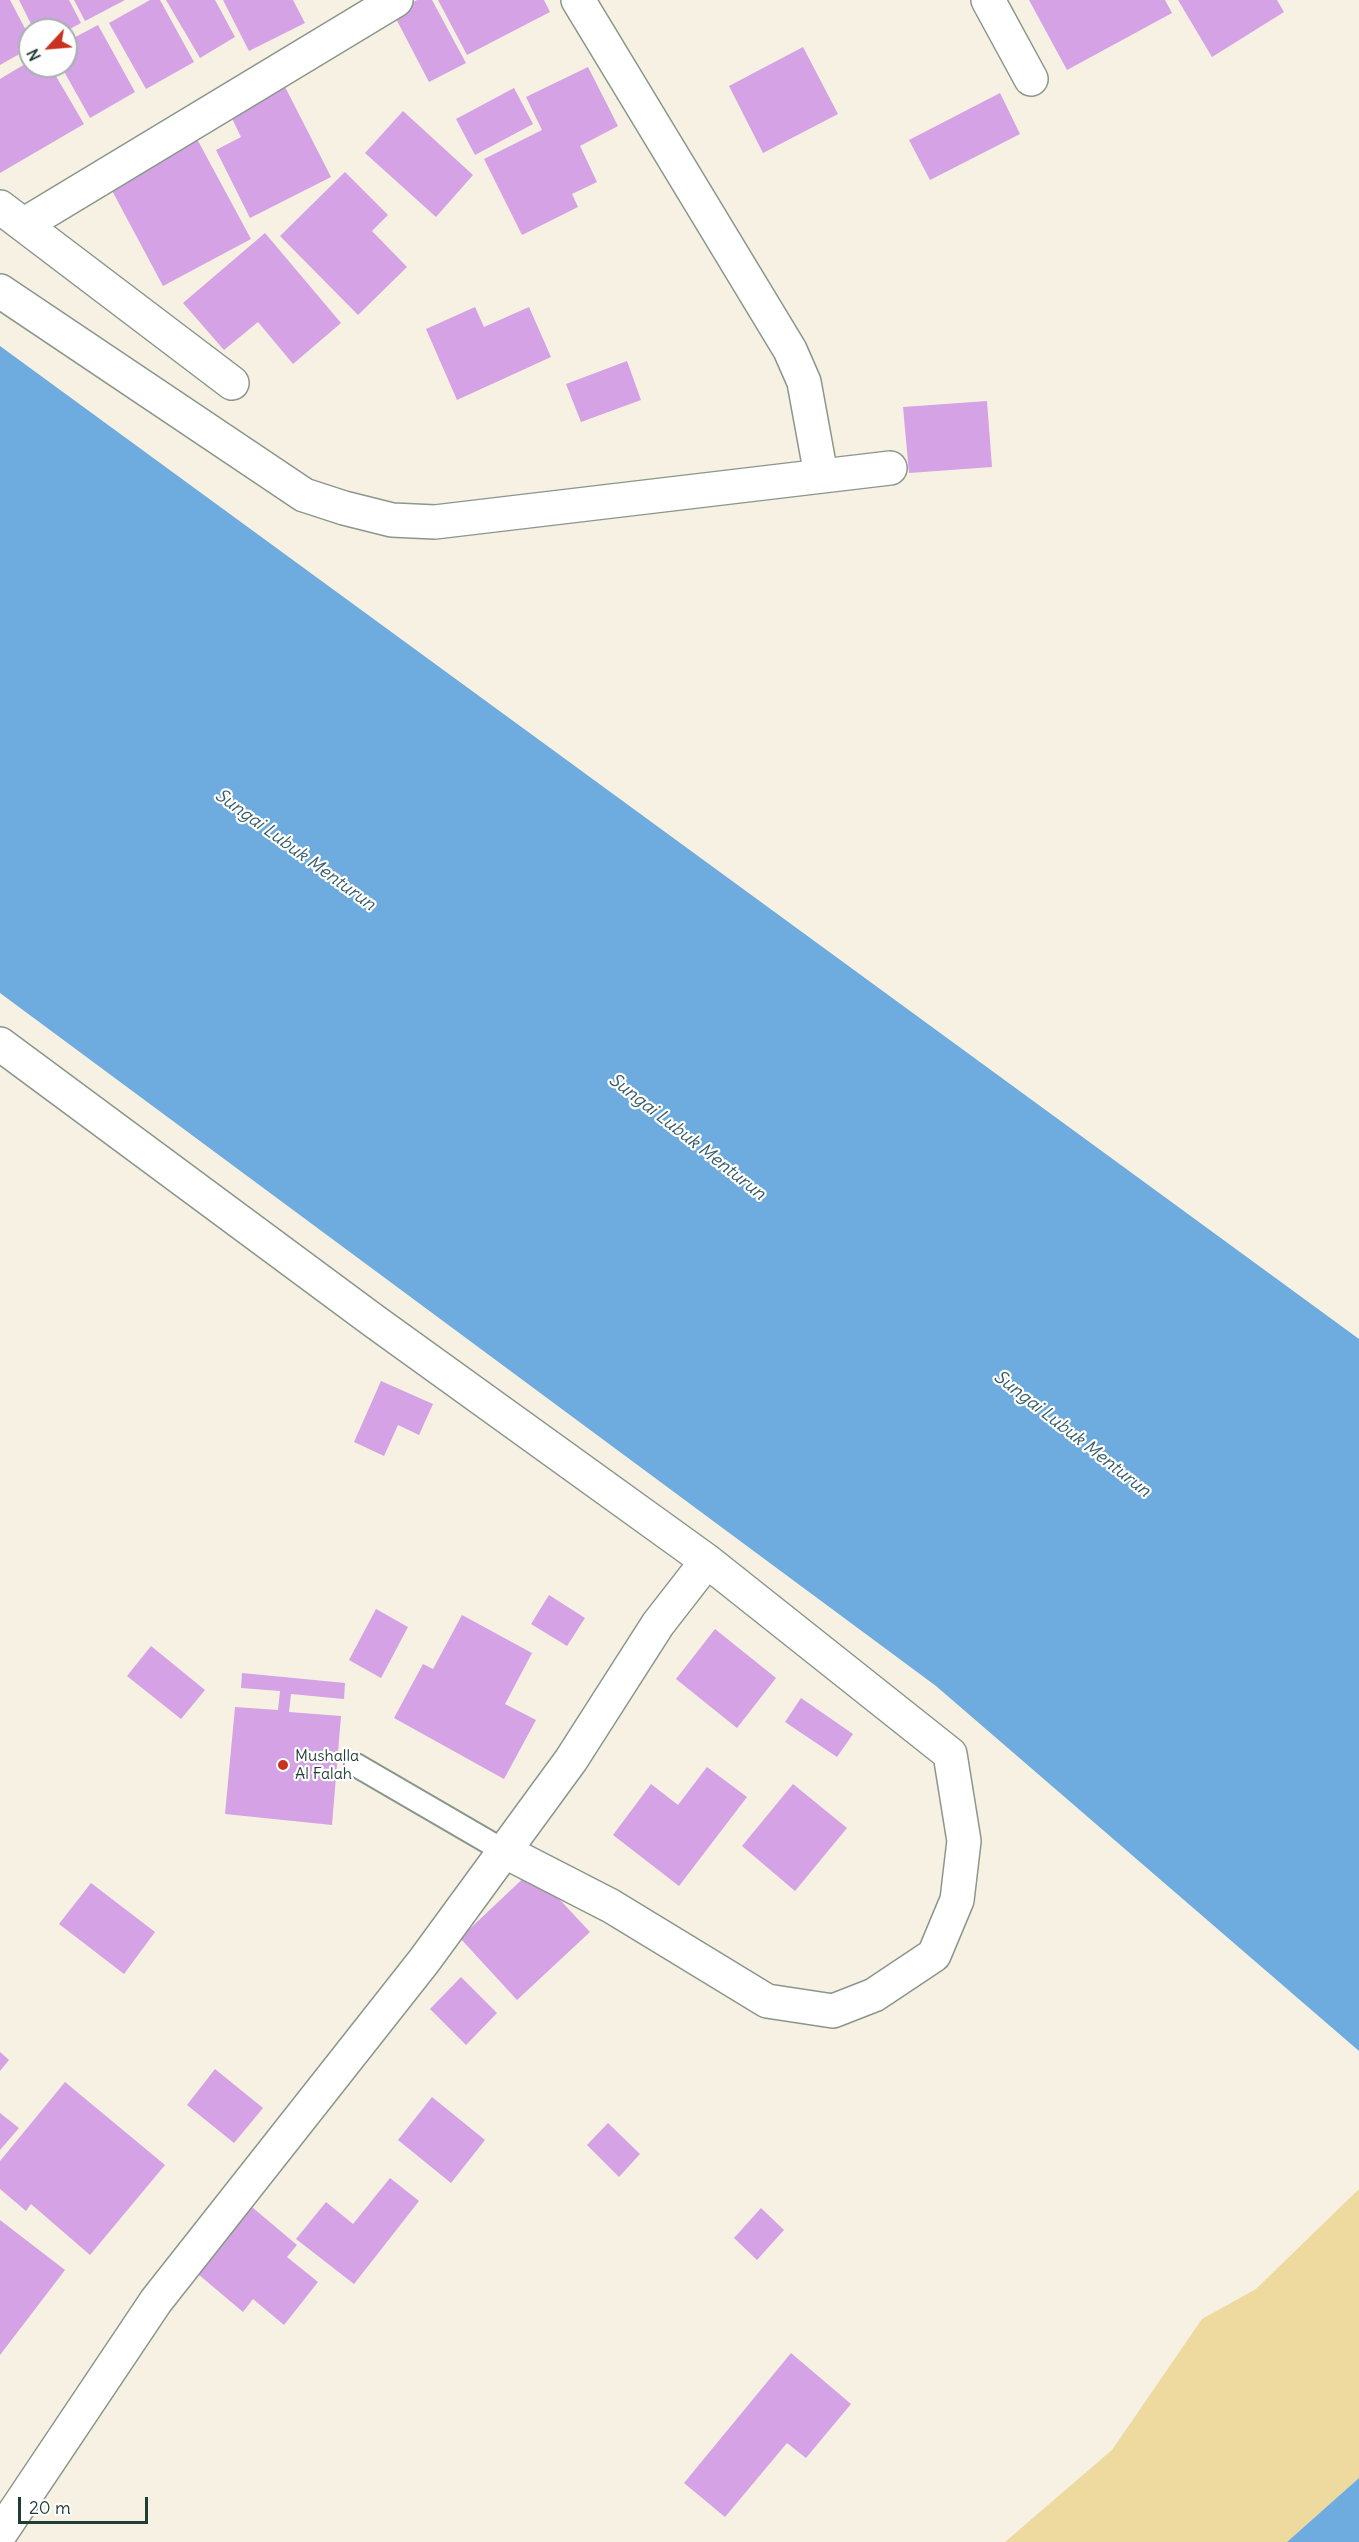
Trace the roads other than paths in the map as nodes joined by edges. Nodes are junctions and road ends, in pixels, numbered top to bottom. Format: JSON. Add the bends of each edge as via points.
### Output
{"nodes":[{"id":1,"x":396,"y":0,"type":"edge"},
{"id":2,"x":578,"y":0,"type":"edge"},
{"id":3,"x":988,"y":0,"type":"edge"},
{"id":4,"x":1031,"y":79,"type":"dead end"},
{"id":5,"x":12,"y":215,"type":"edge"},
{"id":6,"x":0,"y":291,"type":"edge"},
{"id":7,"x":232,"y":383,"type":"dead end"},
{"id":8,"x":890,"y":468,"type":"dead end"},
{"id":9,"x":821,"y":475,"type":"junction"},
{"id":10,"x":0,"y":1044,"type":"edge"},
{"id":11,"x":706,"y":1561,"type":"junction"},
{"id":12,"x":356,"y":1765,"type":"dead end"},
{"id":13,"x":504,"y":1851,"type":"junction"},
{"id":14,"x":0,"y":2534,"type":"edge"}],
"edges":[{"from":1,"to":5,"type":"street"},
{"from":2,"to":9,"type":"street","via":[[790,350],[804,382]]},
{"from":3,"to":4,"type":"street"},
{"from":5,"to":7,"type":"street"},
{"from":6,"to":9,"type":"street","via":[[304,495],[392,520],[435,522]]},
{"from":8,"to":9,"type":"street"},
{"from":10,"to":11,"type":"street"},
{"from":11,"to":13,"type":"street","via":[[658,1624],[571,1760]]},
{"from":11,"to":13,"type":"street","via":[[950,1754],[964,1841],[957,1900],[934,1955],[874,1995],[833,2011],[767,2001],[611,1906]]},
{"from":12,"to":13,"type":"lane"},
{"from":13,"to":14,"type":"street","via":[[424,1961],[156,2301]]}]}
